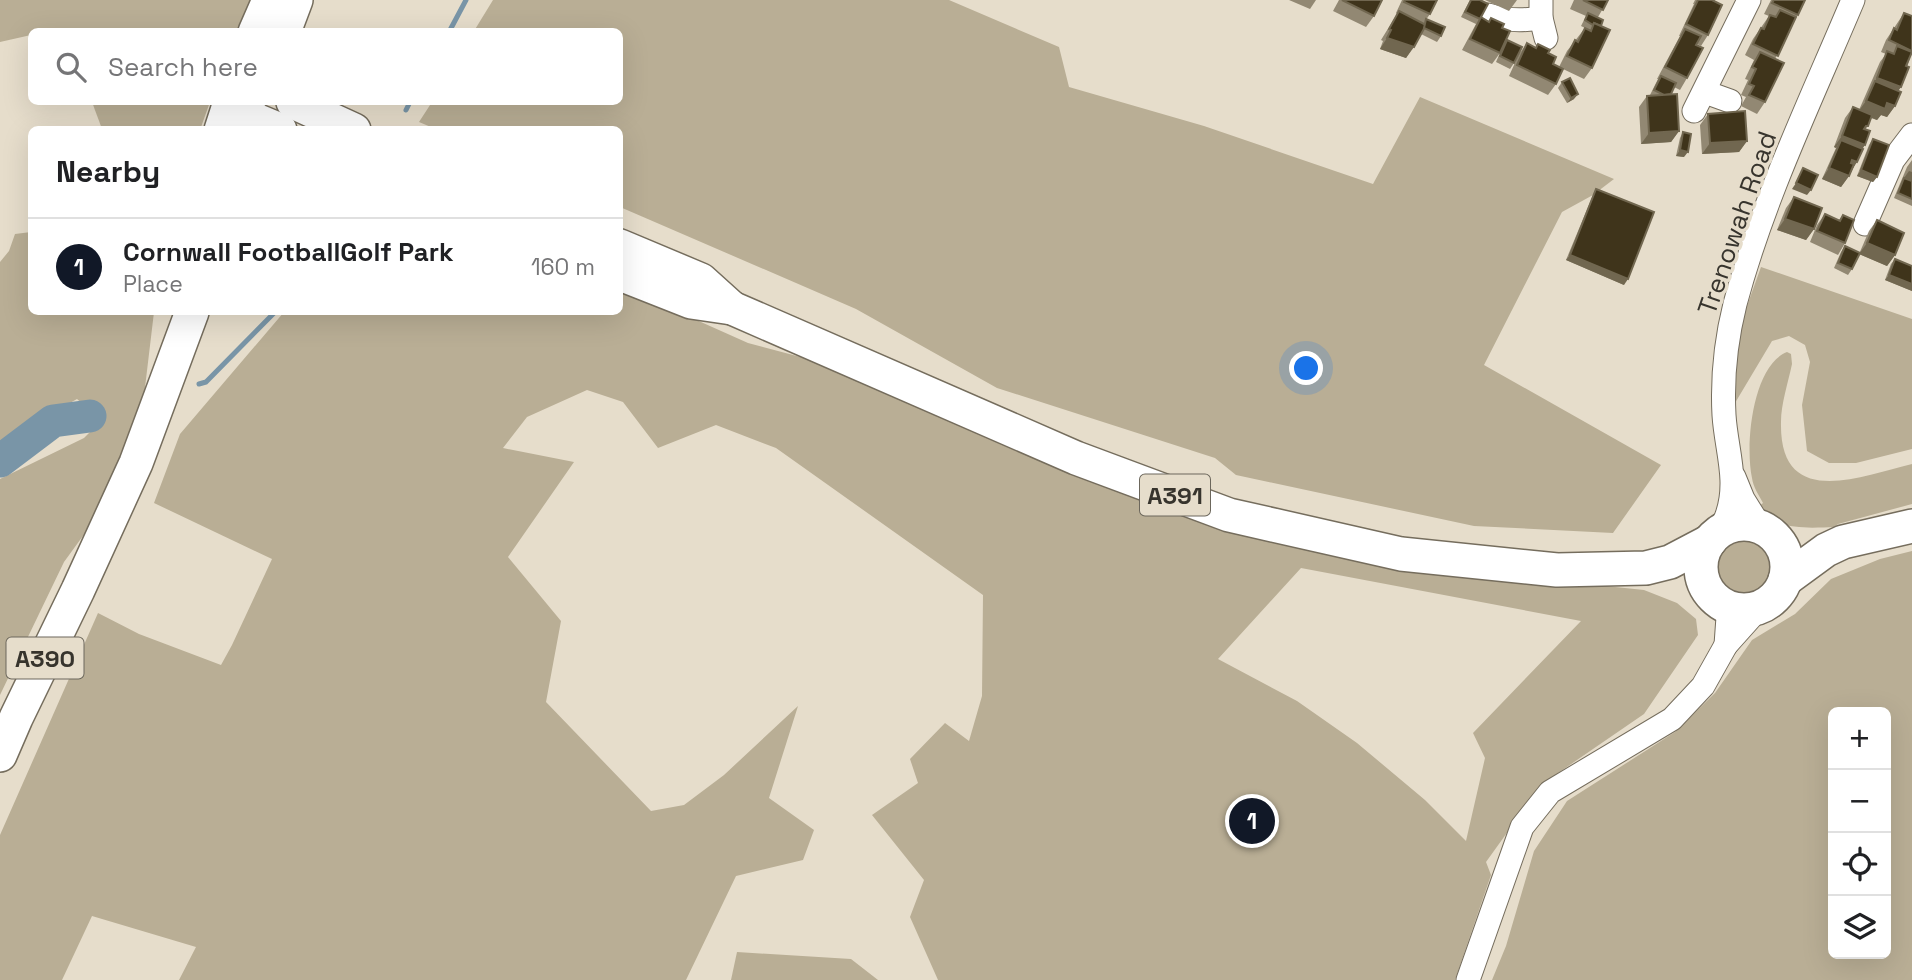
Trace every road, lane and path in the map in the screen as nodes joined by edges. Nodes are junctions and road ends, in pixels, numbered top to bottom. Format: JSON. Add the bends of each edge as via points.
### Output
{"nodes":[{"id":1,"x":269,"y":0,"type":"edge"},
{"id":2,"x":296,"y":0,"type":"edge"},
{"id":3,"x":1749,"y":0,"type":"edge"},
{"id":4,"x":1853,"y":0,"type":"edge"},
{"id":5,"x":1488,"y":15,"type":"edge"},
{"id":6,"x":1543,"y":19,"type":"edge"},
{"id":7,"x":257,"y":28,"type":"edge"},
{"id":8,"x":286,"y":28,"type":"edge"},
{"id":9,"x":1730,"y":101,"type":"dead end"},
{"id":10,"x":300,"y":105,"type":"edge"},
{"id":11,"x":253,"y":114,"type":"edge"},
{"id":12,"x":229,"y":126,"type":"edge"},
{"id":13,"x":345,"y":126,"type":"edge"},
{"id":14,"x":1912,"y":135,"type":"edge"},
{"id":15,"x":1865,"y":224,"type":"dead end"},
{"id":16,"x":623,"y":247,"type":"edge"},
{"id":17,"x":623,"y":275,"type":"edge"},
{"id":18,"x":732,"y":307,"type":"junction"},
{"id":19,"x":178,"y":315,"type":"edge"},
{"id":20,"x":191,"y":315,"type":"edge"},
{"id":21,"x":173,"y":365,"type":"junction"},
{"id":22,"x":1733,"y":474,"type":"junction"},
{"id":23,"x":1912,"y":526,"type":"edge"},
{"id":24,"x":1765,"y":530,"type":"junction"},
{"id":25,"x":1713,"y":537,"type":"junction"},
{"id":26,"x":1843,"y":542,"type":"junction"},
{"id":27,"x":1646,"y":568,"type":"junction"},
{"id":28,"x":1785,"y":580,"type":"junction"},
{"id":29,"x":1720,"y":604,"type":"junction"},
{"id":30,"x":1760,"y":607,"type":"junction"},
{"id":31,"x":1726,"y":645,"type":"junction"},
{"id":32,"x":0,"y":755,"type":"edge"},
{"id":33,"x":1468,"y":980,"type":"edge"}],
"edges":[{"from":1,"to":7,"type":"highway"},
{"from":2,"to":8,"type":"highway"},
{"from":3,"to":9,"type":"street","via":[[1700,102]]},
{"from":4,"to":22,"type":"street","name":"Trenowah Road","via":[[1772,192],[1735,305],[1724,365],[1724,417]]},
{"from":5,"to":6,"type":"street","via":[[1506,20]]},
{"from":10,"to":13,"type":"highway"},
{"from":11,"to":12,"type":"highway"},
{"from":14,"to":15,"type":"street","via":[[1893,160]]},
{"from":16,"to":18,"type":"highway","number":"A391","via":[[701,280]]},
{"from":17,"to":18,"type":"highway","number":"A391","via":[[691,302]]},
{"from":18,"to":27,"type":"highway","number":"A391","via":[[1076,458],[1230,515],[1401,554],[1557,570]]},
{"from":19,"to":21,"type":"highway","number":"A390"},
{"from":20,"to":21,"type":"highway","number":"A390"},
{"from":21,"to":32,"type":"highway","number":"A390","via":[[136,463]]},
{"from":22,"to":24,"type":"street","name":"Trenowah Road","via":[[1743,499]]},
{"from":22,"to":25,"type":"street","name":"Trenowah Road","via":[[1727,516]]},
{"from":23,"to":26,"type":"highway"},
{"from":24,"to":25,"type":"highway","via":[[1738,524]]},
{"from":24,"to":26,"type":"highway"},
{"from":24,"to":28,"type":"highway","via":[[1786,557]]},
{"from":25,"to":27,"type":"highway","number":"A391","via":[[1670,562]]},
{"from":25,"to":29,"type":"highway","via":[[1702,556],[1700,573],[1706,589]]},
{"from":26,"to":28,"type":"highway"},
{"from":27,"to":29,"type":"highway","number":"A391","via":[[1672,576]]},
{"from":28,"to":30,"type":"highway","via":[[1778,594]]},
{"from":29,"to":30,"type":"highway","via":[[1745,611]]},
{"from":29,"to":31,"type":"street","via":[[1728,617]]},
{"from":30,"to":31,"type":"street"},
{"from":31,"to":33,"type":"street","via":[[1703,686],[1672,719],[1550,792],[1522,827]]}]}
